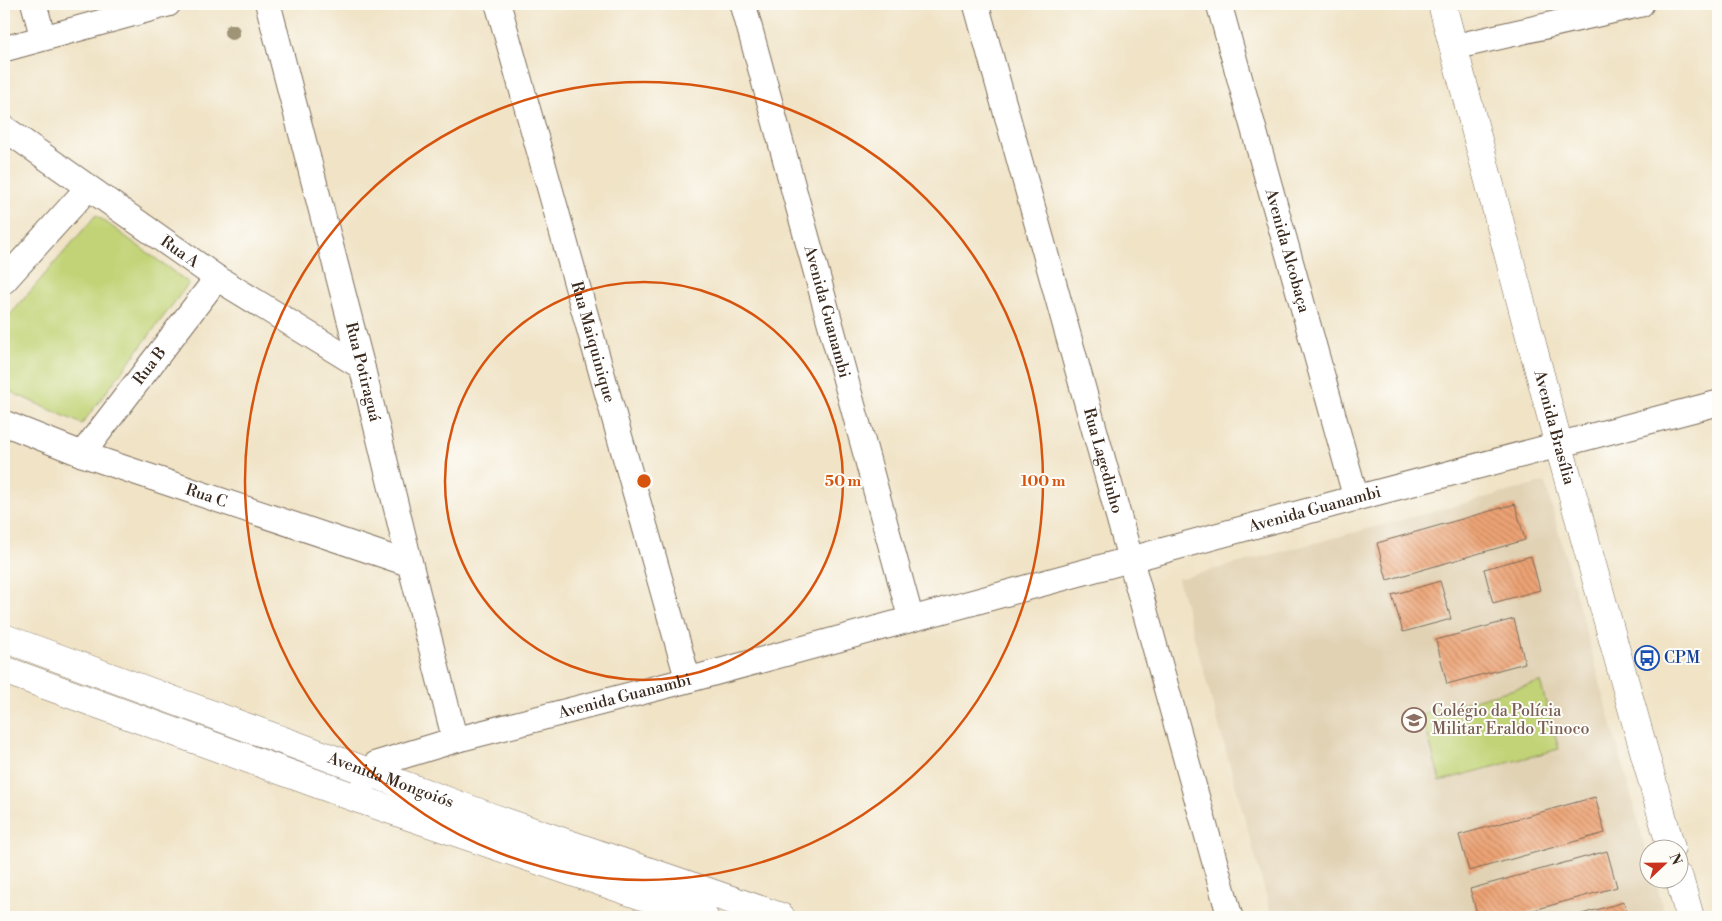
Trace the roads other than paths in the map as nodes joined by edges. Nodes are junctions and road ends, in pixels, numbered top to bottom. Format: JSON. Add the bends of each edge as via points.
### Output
{"nodes":[{"id":1,"x":34,"y":4,"type":"edge"},
{"id":2,"x":168,"y":4,"type":"edge"},
{"id":3,"x":268,"y":4,"type":"edge"},
{"id":4,"x":498,"y":4,"type":"edge"},
{"id":5,"x":743,"y":4,"type":"edge"},
{"id":6,"x":976,"y":4,"type":"edge"},
{"id":7,"x":1218,"y":4,"type":"edge"},
{"id":8,"x":1442,"y":4,"type":"edge"},
{"id":9,"x":1641,"y":4,"type":"edge"},
{"id":10,"x":43,"y":38,"type":"junction"},
{"id":11,"x":1454,"y":47,"type":"junction"},
{"id":12,"x":4,"y":49,"type":"edge"},
{"id":13,"x":4,"y":128,"type":"edge"},
{"id":14,"x":88,"y":188,"type":"junction"},
{"id":15,"x":217,"y":278,"type":"junction"},
{"id":16,"x":4,"y":281,"type":"edge"},
{"id":17,"x":362,"y":367,"type":"junction"},
{"id":18,"x":1718,"y":403,"type":"edge"},
{"id":19,"x":4,"y":423,"type":"edge"},
{"id":20,"x":1559,"y":446,"type":"junction"},
{"id":21,"x":82,"y":454,"type":"junction"},
{"id":22,"x":1356,"y":498,"type":"junction"},
{"id":23,"x":1132,"y":560,"type":"junction"},
{"id":24,"x":410,"y":564,"type":"junction"},
{"id":25,"x":911,"y":619,"type":"junction"},
{"id":26,"x":4,"y":638,"type":"edge"},
{"id":27,"x":4,"y":670,"type":"edge"},
{"id":28,"x":688,"y":680,"type":"junction"},
{"id":29,"x":455,"y":740,"type":"junction"},
{"id":30,"x":367,"y":773,"type":"junction"},
{"id":31,"x":359,"y":799,"type":"junction"},
{"id":32,"x":1668,"y":838,"type":"edge"},
{"id":33,"x":1682,"y":888,"type":"edge"},
{"id":34,"x":704,"y":917,"type":"edge"},
{"id":35,"x":782,"y":917,"type":"edge"},
{"id":36,"x":1230,"y":917,"type":"edge"},
{"id":37,"x":1690,"y":917,"type":"edge"}],
"edges":[{"from":1,"to":10,"type":"street"},
{"from":2,"to":10,"type":"street"},
{"from":3,"to":17,"type":"street","name":"Rua Potiraguá"},
{"from":4,"to":28,"type":"street","name":"Rua Maiquinique"},
{"from":5,"to":25,"type":"street","name":"Avenida Guanambi"},
{"from":6,"to":23,"type":"street","name":"Rua Lagedinho"},
{"from":7,"to":22,"type":"street","name":"Avenida Alcobaça"},
{"from":8,"to":11,"type":"street","name":"Avenida Brasília"},
{"from":9,"to":11,"type":"street"},
{"from":10,"to":12,"type":"street"},
{"from":11,"to":20,"type":"street","name":"Avenida Brasília"},
{"from":13,"to":14,"type":"street","name":"Rua A"},
{"from":14,"to":15,"type":"street","name":"Rua A"},
{"from":14,"to":16,"type":"street"},
{"from":15,"to":17,"type":"street","name":"Rua A"},
{"from":15,"to":21,"type":"street","name":"Rua B"},
{"from":17,"to":24,"type":"street","name":"Rua Potiraguá"},
{"from":18,"to":20,"type":"street","name":"Avenida Guanambi"},
{"from":19,"to":21,"type":"street","name":"Rua C"},
{"from":20,"to":22,"type":"street","name":"Avenida Guanambi"},
{"from":20,"to":32,"type":"street","name":"Avenida Brasília"},
{"from":21,"to":24,"type":"street","name":"Rua C"},
{"from":22,"to":23,"type":"street","name":"Avenida Guanambi"},
{"from":23,"to":25,"type":"street","name":"Avenida Guanambi"},
{"from":23,"to":36,"type":"street","name":"Rua Lagedinho"},
{"from":24,"to":29,"type":"street","name":"Rua Potiraguá"},
{"from":25,"to":28,"type":"street","name":"Avenida Guanambi"},
{"from":26,"to":30,"type":"street","name":"Avenida Mongoiós"},
{"from":27,"to":31,"type":"street","name":"Avenida Mongoiós"},
{"from":28,"to":29,"type":"street","name":"Avenida Guanambi"},
{"from":29,"to":30,"type":"street","name":"Avenida Guanambi","via":[[383,761]]},
{"from":30,"to":31,"type":"street"},
{"from":30,"to":35,"type":"street","name":"Avenida Mongoiós"},
{"from":31,"to":34,"type":"street","name":"Avenida Mongoiós"},
{"from":33,"to":37,"type":"street"}]}
